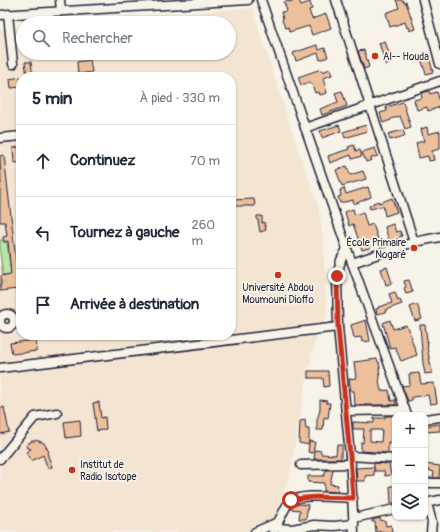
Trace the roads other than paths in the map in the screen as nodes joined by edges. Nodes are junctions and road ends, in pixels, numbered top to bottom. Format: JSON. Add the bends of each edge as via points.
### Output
{"nodes":[{"id":1,"x":60,"y":0,"type":"edge"},
{"id":2,"x":248,"y":0,"type":"edge"},
{"id":3,"x":261,"y":0,"type":"edge"},
{"id":4,"x":336,"y":0,"type":"edge"},
{"id":5,"x":423,"y":0,"type":"edge"},
{"id":6,"x":61,"y":11,"type":"junction"},
{"id":7,"x":4,"y":14,"type":"edge"},
{"id":8,"x":13,"y":64,"type":"dead end"},
{"id":9,"x":440,"y":64,"type":"edge"},
{"id":10,"x":440,"y":81,"type":"edge"},
{"id":11,"x":370,"y":106,"type":"junction"},
{"id":12,"x":305,"y":128,"type":"junction"},
{"id":13,"x":16,"y":136,"type":"edge"},
{"id":14,"x":0,"y":138,"type":"edge"},
{"id":15,"x":440,"y":236,"type":"edge"},
{"id":16,"x":414,"y":242,"type":"junction"},
{"id":17,"x":347,"y":249,"type":"junction"},
{"id":18,"x":352,"y":263,"type":"junction"},
{"id":19,"x":338,"y":327,"type":"junction"},
{"id":20,"x":236,"y":339,"type":"edge"},
{"id":21,"x":231,"y":340,"type":"edge"},
{"id":22,"x":0,"y":368,"type":"edge"},
{"id":23,"x":346,"y":411,"type":"junction"},
{"id":24,"x":406,"y":412,"type":"edge"},
{"id":25,"x":392,"y":413,"type":"edge"},
{"id":26,"x":57,"y":414,"type":"dead end"},
{"id":27,"x":440,"y":417,"type":"edge"},
{"id":28,"x":428,"y":419,"type":"edge"},
{"id":29,"x":0,"y":459,"type":"edge"},
{"id":30,"x":350,"y":460,"type":"junction"},
{"id":31,"x":392,"y":460,"type":"edge"},
{"id":32,"x":301,"y":465,"type":"dead end"},
{"id":33,"x":428,"y":483,"type":"edge"},
{"id":34,"x":440,"y":483,"type":"edge"},
{"id":35,"x":353,"y":498,"type":"junction"},
{"id":36,"x":440,"y":500,"type":"edge"},
{"id":37,"x":428,"y":503,"type":"edge"},
{"id":38,"x":428,"y":509,"type":"edge"},
{"id":39,"x":392,"y":510,"type":"edge"},
{"id":40,"x":354,"y":525,"type":"edge"},
{"id":41,"x":275,"y":527,"type":"edge"},
{"id":42,"x":256,"y":532,"type":"edge"},
{"id":43,"x":431,"y":532,"type":"edge"}],
"edges":[{"from":1,"to":6,"type":"street"},
{"from":2,"to":6,"type":"street"},
{"from":3,"to":12,"type":"street"},
{"from":4,"to":11,"type":"street"},
{"from":5,"to":9,"type":"street"},
{"from":6,"to":7,"type":"street"},
{"from":7,"to":8,"type":"street"},
{"from":10,"to":11,"type":"street"},
{"from":11,"to":12,"type":"street"},
{"from":11,"to":16,"type":"street"},
{"from":12,"to":17,"type":"street"},
{"from":13,"to":14,"type":"street"},
{"from":15,"to":16,"type":"street"},
{"from":16,"to":18,"type":"street"},
{"from":17,"to":18,"type":"street"},
{"from":17,"to":19,"type":"street","via":[[337,276]]},
{"from":18,"to":24,"type":"street"},
{"from":19,"to":20,"type":"street"},
{"from":19,"to":23,"type":"street"},
{"from":21,"to":22,"type":"street"},
{"from":23,"to":25,"type":"street"},
{"from":23,"to":30,"type":"street"},
{"from":26,"to":29,"type":"street","via":[[35,417]]},
{"from":27,"to":28,"type":"street"},
{"from":30,"to":31,"type":"street"},
{"from":30,"to":32,"type":"street","via":[[331,465]]},
{"from":30,"to":35,"type":"street"},
{"from":33,"to":34,"type":"street"},
{"from":35,"to":40,"type":"street"},
{"from":35,"to":41,"type":"street","via":[[315,496],[291,500]]},
{"from":36,"to":37,"type":"street"},
{"from":38,"to":43,"type":"street","via":[[432,522]]},
{"from":39,"to":40,"type":"street"},
{"from":40,"to":41,"type":"street","via":[[314,525],[292,529]]},
{"from":41,"to":42,"type":"street"}]}
